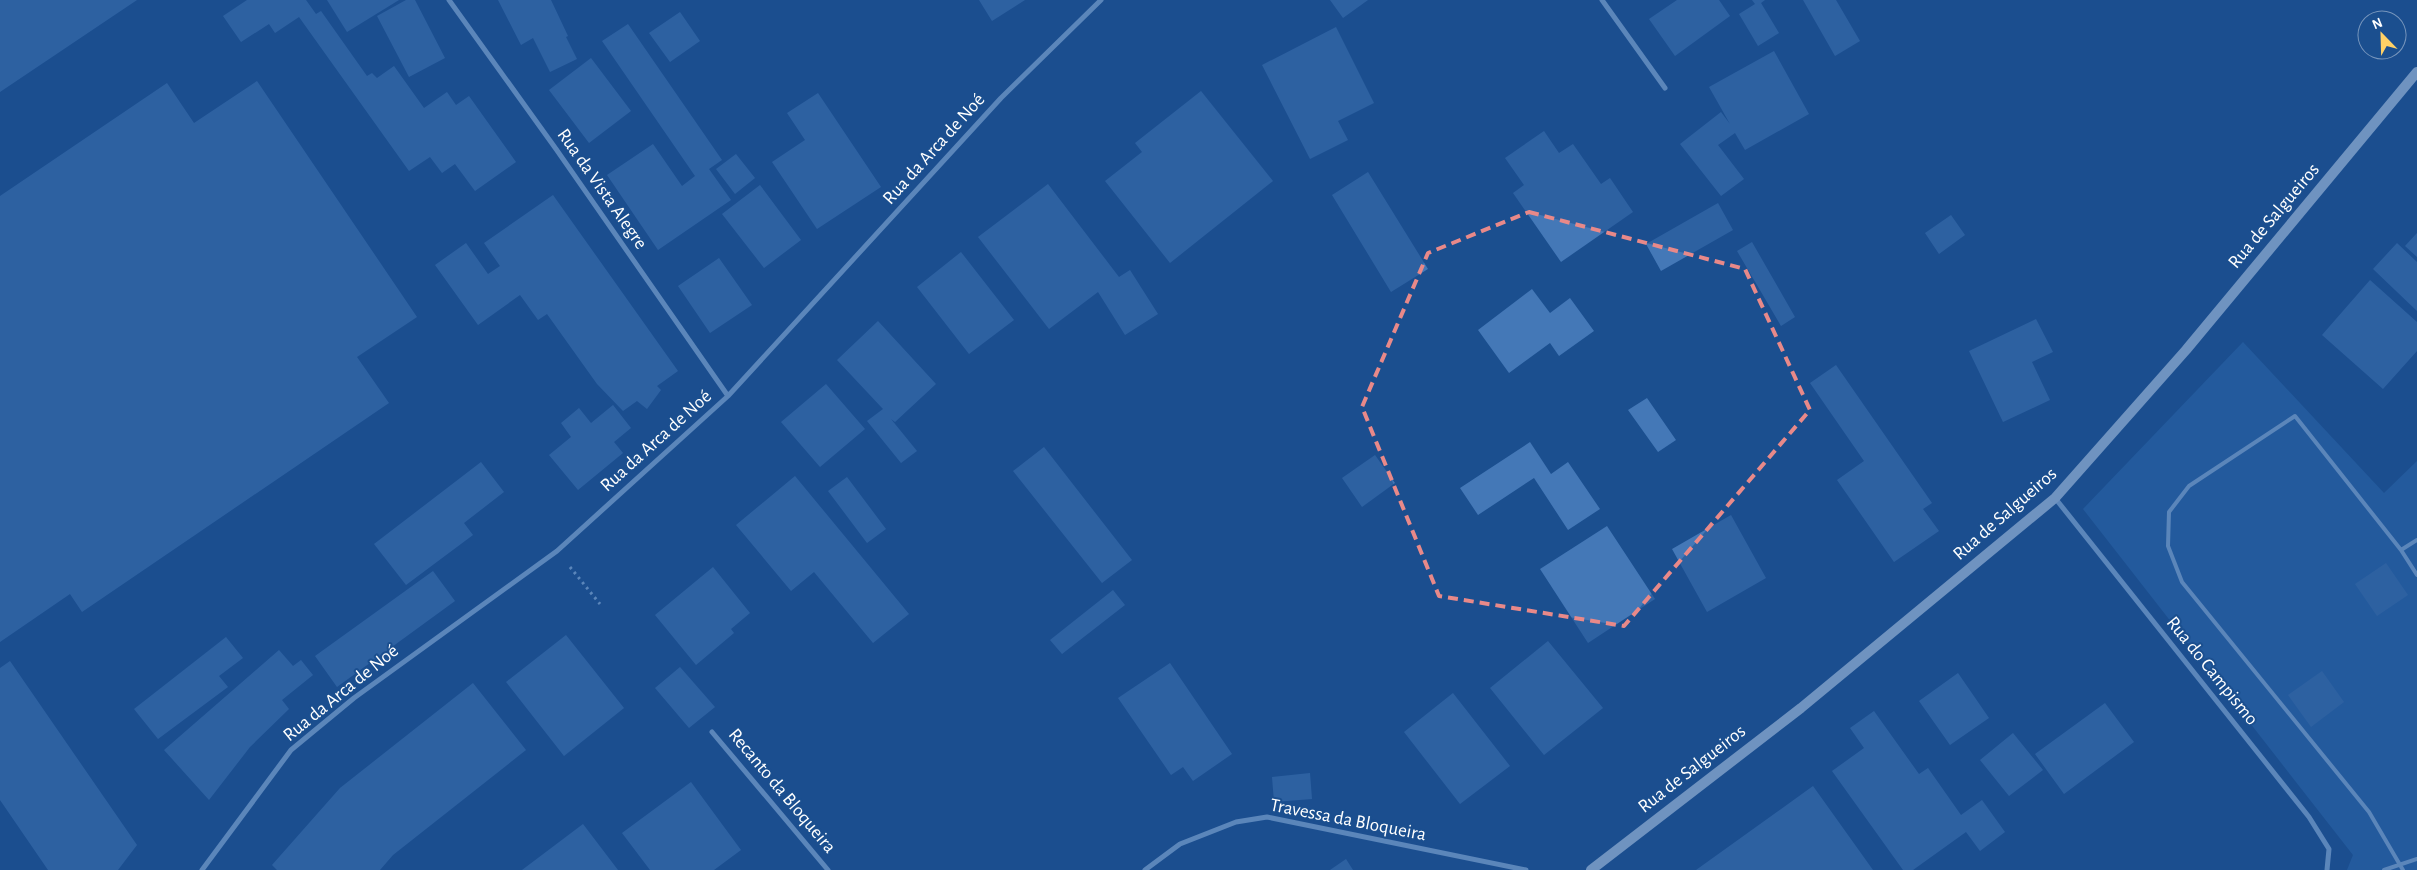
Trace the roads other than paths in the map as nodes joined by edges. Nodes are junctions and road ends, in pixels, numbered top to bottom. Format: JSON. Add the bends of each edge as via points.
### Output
{"nodes":[{"id":1,"x":449,"y":0,"type":"edge"},
{"id":2,"x":1101,"y":0,"type":"edge"},
{"id":3,"x":1602,"y":0,"type":"edge"},
{"id":4,"x":2417,"y":72,"type":"edge"},
{"id":5,"x":1665,"y":88,"type":"dead end"},
{"id":6,"x":728,"y":396,"type":"junction"},
{"id":7,"x":2054,"y":498,"type":"junction"},
{"id":8,"x":2417,"y":540,"type":"edge"},
{"id":9,"x":2401,"y":550,"type":"junction"},
{"id":10,"x":2417,"y":575,"type":"edge"},
{"id":11,"x":712,"y":732,"type":"dead end"},
{"id":12,"x":2417,"y":859,"type":"edge"},
{"id":13,"x":2402,"y":868,"type":"edge"},
{"id":14,"x":202,"y":870,"type":"edge"},
{"id":15,"x":828,"y":870,"type":"edge"},
{"id":16,"x":1145,"y":870,"type":"edge"},
{"id":17,"x":1526,"y":870,"type":"edge"},
{"id":18,"x":1591,"y":870,"type":"edge"},
{"id":19,"x":2327,"y":870,"type":"edge"},
{"id":20,"x":2384,"y":870,"type":"edge"}],
"edges":[{"from":1,"to":6,"type":"street","name":"Rua da Vista Alegre"},
{"from":2,"to":6,"type":"street","name":"Rua da Arca de Noé","via":[[1001,98]]},
{"from":3,"to":5,"type":"street"},
{"from":4,"to":7,"type":"street","name":"Rua de Salgueiros","via":[[2186,350]]},
{"from":6,"to":14,"type":"street","name":"Rua da Arca de Noé","via":[[557,551],[354,698],[291,750]]},
{"from":7,"to":18,"type":"street","name":"Rua de Salgueiros","via":[[1801,708]]},
{"from":7,"to":19,"type":"street","name":"Rua do Campismo","via":[[2309,816],[2329,849]]},
{"from":8,"to":9,"type":"lane"},
{"from":9,"to":10,"type":"lane"},
{"from":9,"to":13,"type":"lane","via":[[2295,416],[2189,486],[2169,512],[2168,546],[2182,582],[2368,812]]},
{"from":11,"to":15,"type":"street","name":"Recanto da Bloqueira"},
{"from":12,"to":13,"type":"lane"},
{"from":13,"to":20,"type":"lane"},
{"from":16,"to":17,"type":"street","name":"Travessa da Bloqueira","via":[[1180,844],[1236,822],[1267,817]]}]}
